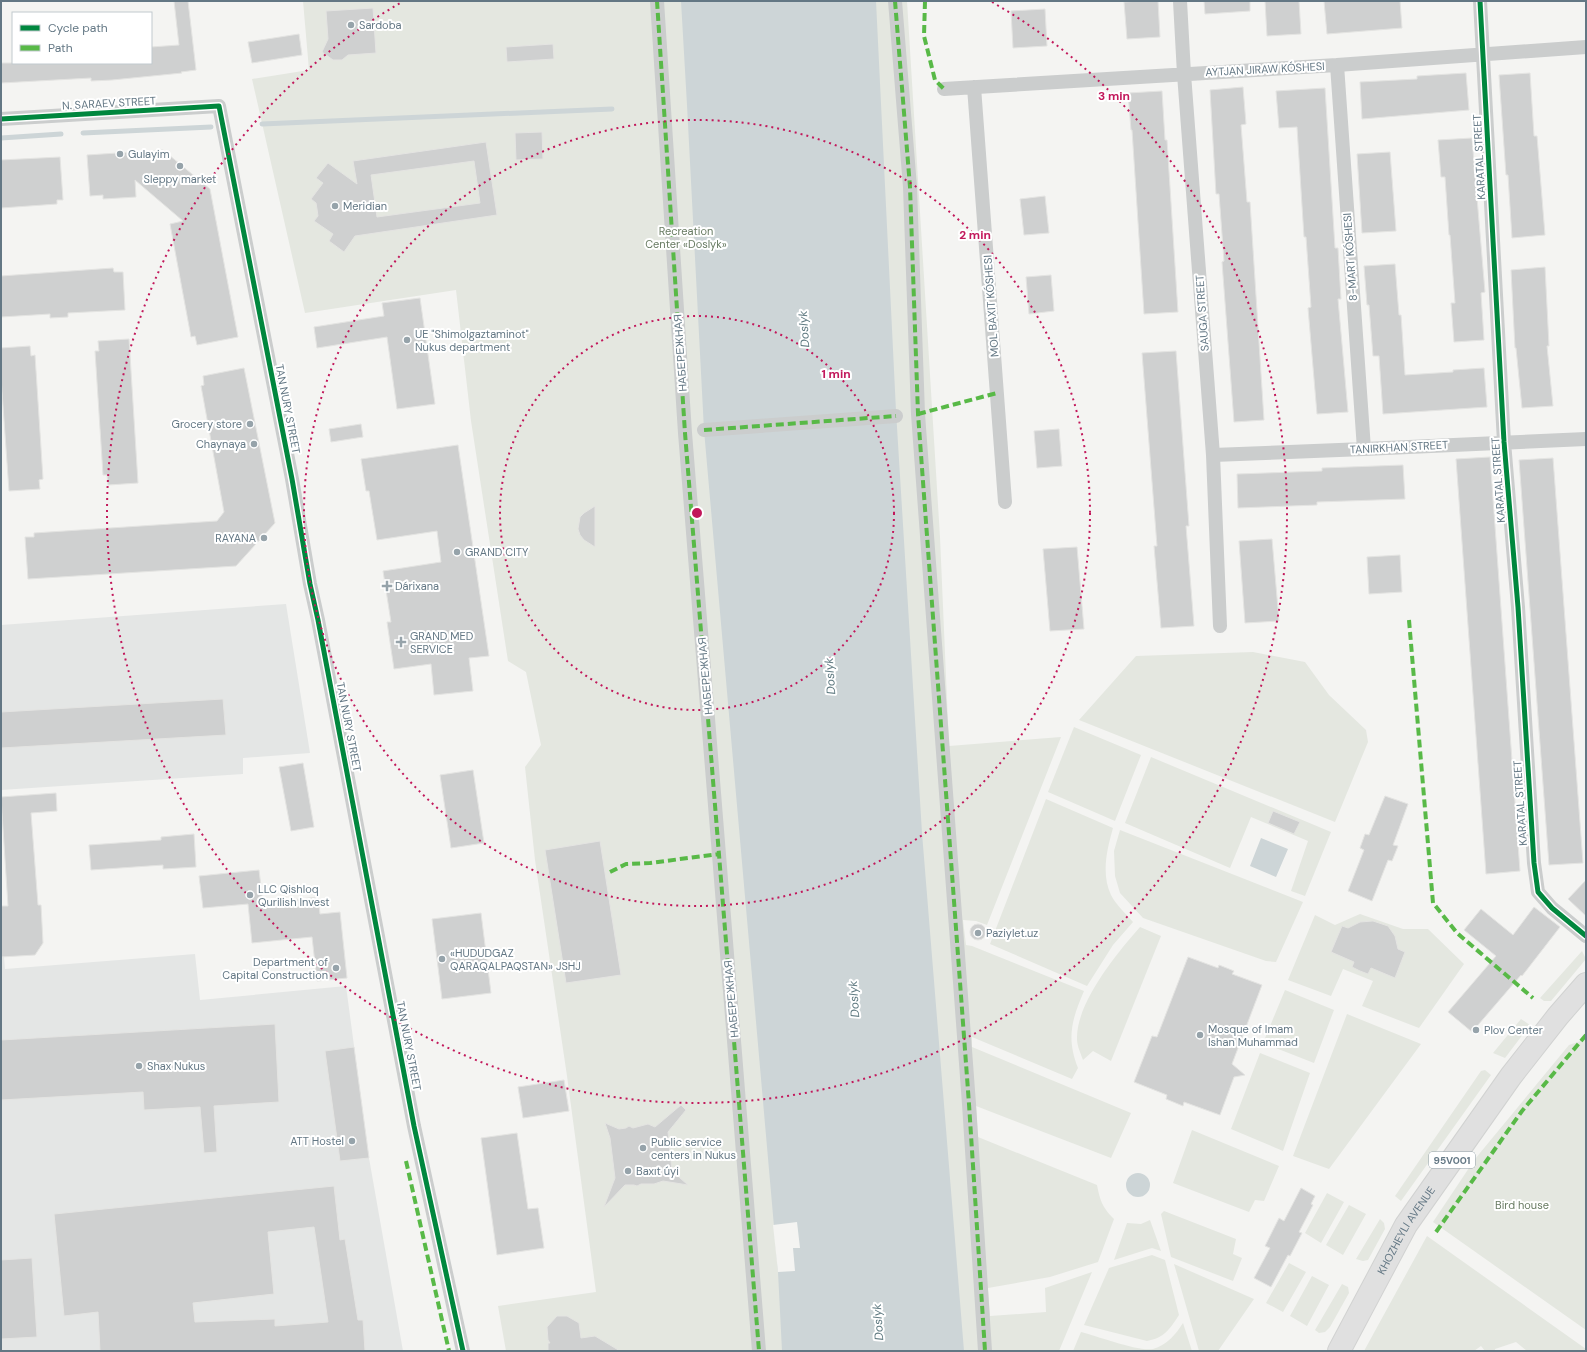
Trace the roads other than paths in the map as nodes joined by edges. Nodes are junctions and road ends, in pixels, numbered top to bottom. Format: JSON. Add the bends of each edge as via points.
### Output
{"nodes":[{"id":1,"x":657,"y":1,"type":"edge"},
{"id":2,"x":895,"y":1,"type":"edge"},
{"id":3,"x":1180,"y":1,"type":"edge"},
{"id":4,"x":1480,"y":1,"type":"edge"},
{"id":5,"x":1586,"y":47,"type":"edge"},
{"id":6,"x":1484,"y":55,"type":"junction"},
{"id":7,"x":1337,"y":65,"type":"junction"},
{"id":8,"x":1184,"y":74,"type":"junction"},
{"id":9,"x":974,"y":87,"type":"junction"},
{"id":10,"x":944,"y":89,"type":"dead end"},
{"id":11,"x":219,"y":106,"type":"joint"},
{"id":12,"x":1,"y":119,"type":"edge"},
{"id":13,"x":896,"y":416,"type":"dead end"},
{"id":14,"x":704,"y":430,"type":"dead end"},
{"id":15,"x":1586,"y":439,"type":"edge"},
{"id":16,"x":1504,"y":442,"type":"junction"},
{"id":17,"x":1364,"y":449,"type":"junction"},
{"id":18,"x":1213,"y":455,"type":"junction"},
{"id":19,"x":1005,"y":502,"type":"dead end"},
{"id":20,"x":1220,"y":626,"type":"dead end"},
{"id":21,"x":1586,"y":936,"type":"edge"},
{"id":22,"x":1586,"y":984,"type":"edge"},
{"id":23,"x":463,"y":1351,"type":"edge"},
{"id":24,"x":759,"y":1351,"type":"edge"},
{"id":25,"x":985,"y":1351,"type":"edge"},
{"id":26,"x":1338,"y":1351,"type":"edge"}],
"edges":[{"from":1,"to":24,"type":"street","name":"НАБЕРЕЖНАЯ","via":[[685,433]]},
{"from":2,"to":25,"type":"street","via":[[910,187],[918,414]]},
{"from":3,"to":8,"type":"street","name":"SAUGA STREET"},
{"from":4,"to":6,"type":"street","name":"KARATAL STREET"},
{"from":5,"to":6,"type":"street"},
{"from":6,"to":7,"type":"street"},
{"from":6,"to":16,"type":"street","name":"KARATAL STREET"},
{"from":7,"to":8,"type":"street"},
{"from":7,"to":17,"type":"street","name":"8-MART KÓSHESI"},
{"from":8,"to":9,"type":"street"},
{"from":8,"to":18,"type":"street","name":"SAUGA STREET"},
{"from":9,"to":10,"type":"street"},
{"from":9,"to":19,"type":"street"},
{"from":11,"to":12,"type":"street","name":"N. SARAEV STREET"},
{"from":11,"to":23,"type":"street","name":"TAN NURY STREET","via":[[414,1126]]},
{"from":13,"to":14,"type":"street"},
{"from":15,"to":16,"type":"street","name":"TANIRKHAN STREET"},
{"from":16,"to":17,"type":"street","name":"TANIRKHAN STREET"},
{"from":16,"to":21,"type":"street","name":"KARATAL STREET","via":[[1538,892],[1552,908]]},
{"from":17,"to":18,"type":"street","name":"TANIRKHAN STREET"},
{"from":18,"to":20,"type":"street","name":"SAUGA STREET"},
{"from":22,"to":26,"type":"main road","name":"KHOZHEYLI AVENUE","number":"95V001","via":[[1511,1076],[1406,1225]]}]}
